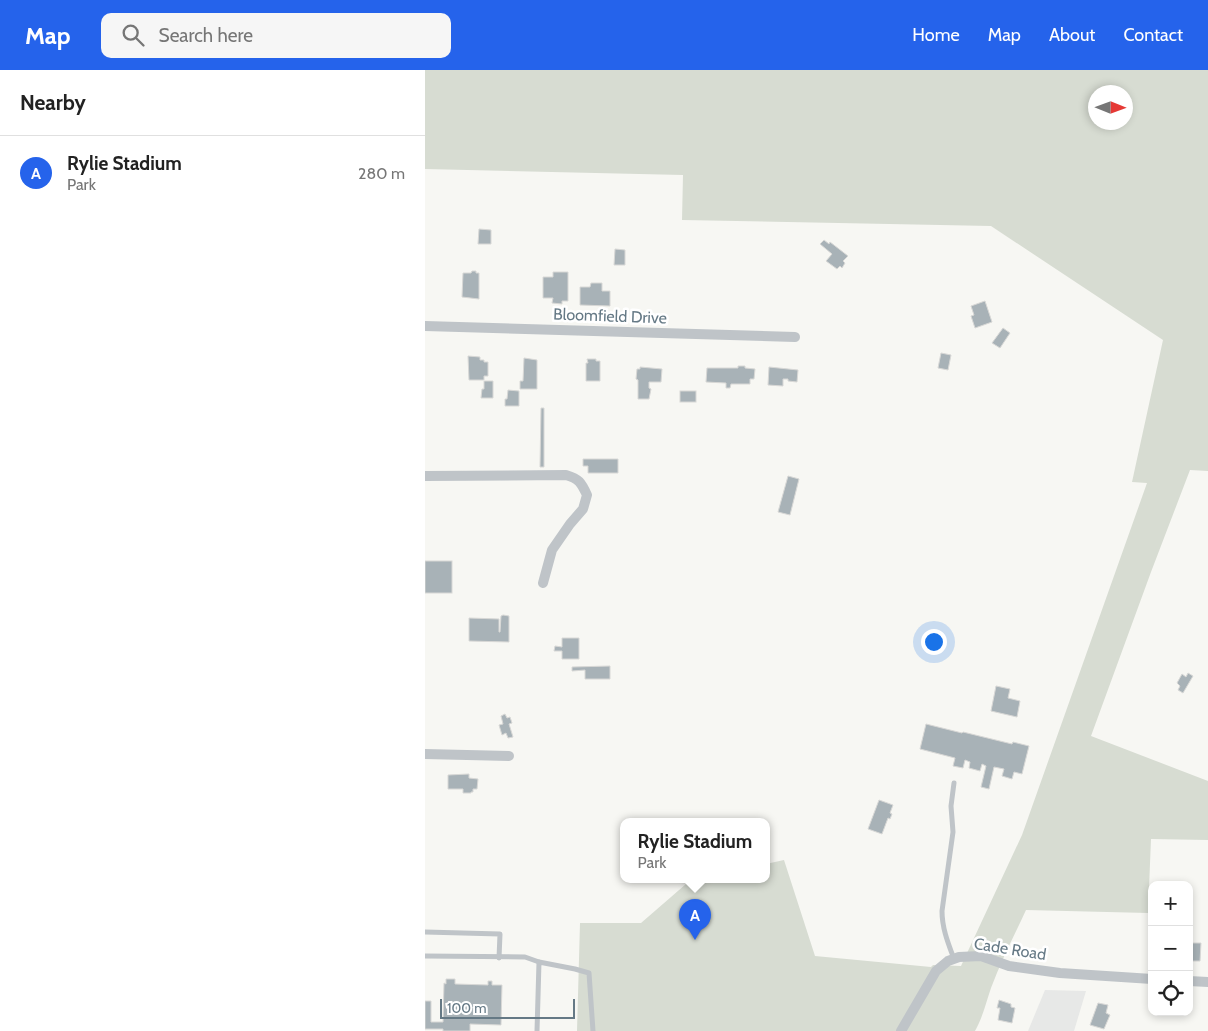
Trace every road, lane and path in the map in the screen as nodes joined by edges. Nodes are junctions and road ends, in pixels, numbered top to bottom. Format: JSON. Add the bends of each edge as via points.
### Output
{"nodes":[{"id":1,"x":425,"y":326,"type":"edge"},
{"id":2,"x":795,"y":337,"type":"dead end"},
{"id":3,"x":425,"y":476,"type":"edge"},
{"id":4,"x":543,"y":583,"type":"dead end"},
{"id":5,"x":425,"y":754,"type":"edge"},
{"id":6,"x":509,"y":756,"type":"dead end"},
{"id":7,"x":954,"y":783,"type":"dead end"},
{"id":8,"x":425,"y":932,"type":"edge"},
{"id":9,"x":427,"y":956,"type":"edge"},
{"id":10,"x":499,"y":958,"type":"junction"},
{"id":11,"x":954,"y":959,"type":"junction"},
{"id":12,"x":539,"y":962,"type":"junction"},
{"id":13,"x":1148,"y":979,"type":"edge"},
{"id":14,"x":1193,"y":980,"type":"edge"},
{"id":15,"x":1208,"y":982,"type":"edge"},
{"id":16,"x":537,"y":1031,"type":"edge"},
{"id":17,"x":593,"y":1031,"type":"edge"},
{"id":18,"x":901,"y":1031,"type":"edge"}],
"edges":[{"from":1,"to":2,"type":"street","name":"Bloomfield Drive"},
{"from":3,"to":4,"type":"street","via":[[566,475],[582,483],[587,495],[583,509],[552,550]]},
{"from":5,"to":6,"type":"street"},
{"from":7,"to":11,"type":"lane","via":[[951,806],[953,832],[942,921]]},
{"from":8,"to":10,"type":"lane","via":[[499,934]]},
{"from":9,"to":10,"type":"lane"},
{"from":10,"to":12,"type":"lane","via":[[525,957]]},
{"from":11,"to":13,"type":"street","name":"Cade Road","via":[[981,956],[1009,966]]},
{"from":11,"to":18,"type":"street","name":"Cade Road","via":[[936,971]]},
{"from":12,"to":16,"type":"lane"},
{"from":12,"to":17,"type":"lane","via":[[589,973]]},
{"from":14,"to":15,"type":"street"}]}
